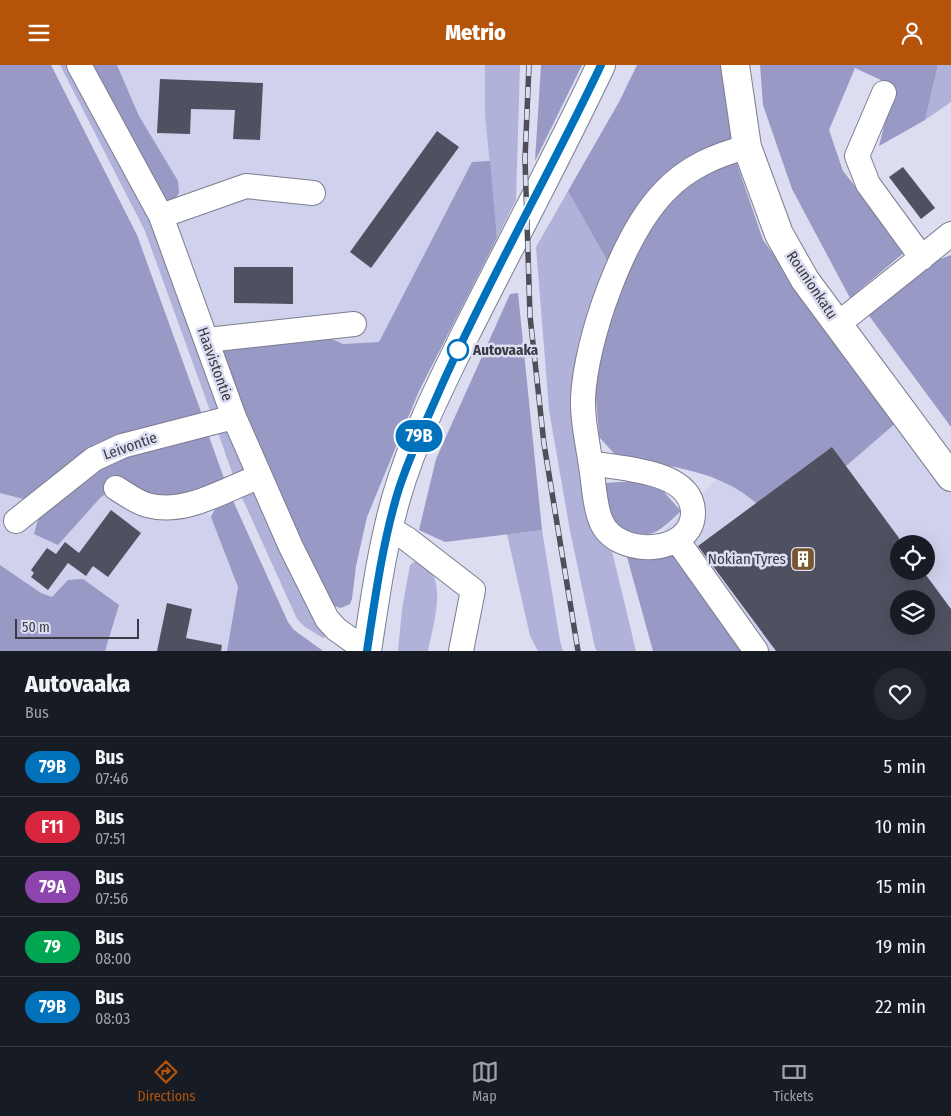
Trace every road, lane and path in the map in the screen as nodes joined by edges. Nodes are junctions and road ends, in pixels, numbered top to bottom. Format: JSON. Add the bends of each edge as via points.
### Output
{"nodes":[{"id":1,"x":79,"y":65,"type":"edge"},
{"id":2,"x":601,"y":65,"type":"edge"},
{"id":3,"x":735,"y":65,"type":"edge"},
{"id":4,"x":884,"y":93,"type":"dead end"},
{"id":5,"x":747,"y":147,"type":"junction"},
{"id":6,"x":313,"y":193,"type":"dead end"},
{"id":7,"x":161,"y":216,"type":"junction"},
{"id":8,"x":951,"y":234,"type":"edge"},
{"id":9,"x":922,"y":258,"type":"junction"},
{"id":10,"x":354,"y":324,"type":"dead end"},
{"id":11,"x":838,"y":324,"type":"junction"},
{"id":12,"x":206,"y":340,"type":"junction"},
{"id":13,"x":234,"y":417,"type":"junction"},
{"id":14,"x":591,"y":463,"type":"junction"},
{"id":15,"x":260,"y":477,"type":"junction"},
{"id":16,"x":951,"y":477,"type":"edge"},
{"id":17,"x":116,"y":488,"type":"dead end"},
{"id":18,"x":16,"y":521,"type":"dead end"},
{"id":19,"x":389,"y":528,"type":"junction"},
{"id":20,"x":676,"y":540,"type":"junction"},
{"id":21,"x":367,"y":651,"type":"edge"},
{"id":22,"x":461,"y":651,"type":"edge"},
{"id":23,"x":756,"y":651,"type":"edge"}],
"edges":[{"from":1,"to":7,"type":"street","name":"Haavistontie"},
{"from":2,"to":19,"type":"main road","via":[[452,362],[417,441],[397,494]]},
{"from":3,"to":5,"type":"main road","name":"Rounionkatu"},
{"from":4,"to":9,"type":"street","via":[[857,156],[868,184]]},
{"from":5,"to":11,"type":"main road","name":"Rounionkatu","via":[[779,234],[805,280]]},
{"from":5,"to":14,"type":"street","via":[[716,155],[690,170],[665,191],[626,253],[596,326],[587,361],[583,400]]},
{"from":6,"to":7,"type":"street","via":[[246,186]]},
{"from":7,"to":12,"type":"street","name":"Haavistontie"},
{"from":8,"to":9,"type":"street"},
{"from":9,"to":11,"type":"street"},
{"from":10,"to":12,"type":"street"},
{"from":11,"to":16,"type":"main road","name":"Rounionkatu"},
{"from":12,"to":13,"type":"street","name":"Haavistontie"},
{"from":13,"to":15,"type":"street","name":"Haavistontie"},
{"from":13,"to":18,"type":"street","name":"Leivontie","via":[[122,446],[94,459]]},
{"from":14,"to":20,"type":"street","via":[[601,522],[613,538],[631,546],[653,548]]},
{"from":14,"to":20,"type":"street","via":[[669,478],[682,487],[692,500],[694,514],[687,531]]},
{"from":15,"to":17,"type":"street","via":[[191,505],[165,508],[147,505]]},
{"from":15,"to":21,"type":"street","name":"Haavistontie","via":[[327,619]]},
{"from":19,"to":21,"type":"main road","via":[[380,563]]},
{"from":19,"to":22,"type":"street","via":[[473,590]]},
{"from":20,"to":23,"type":"street"}]}
